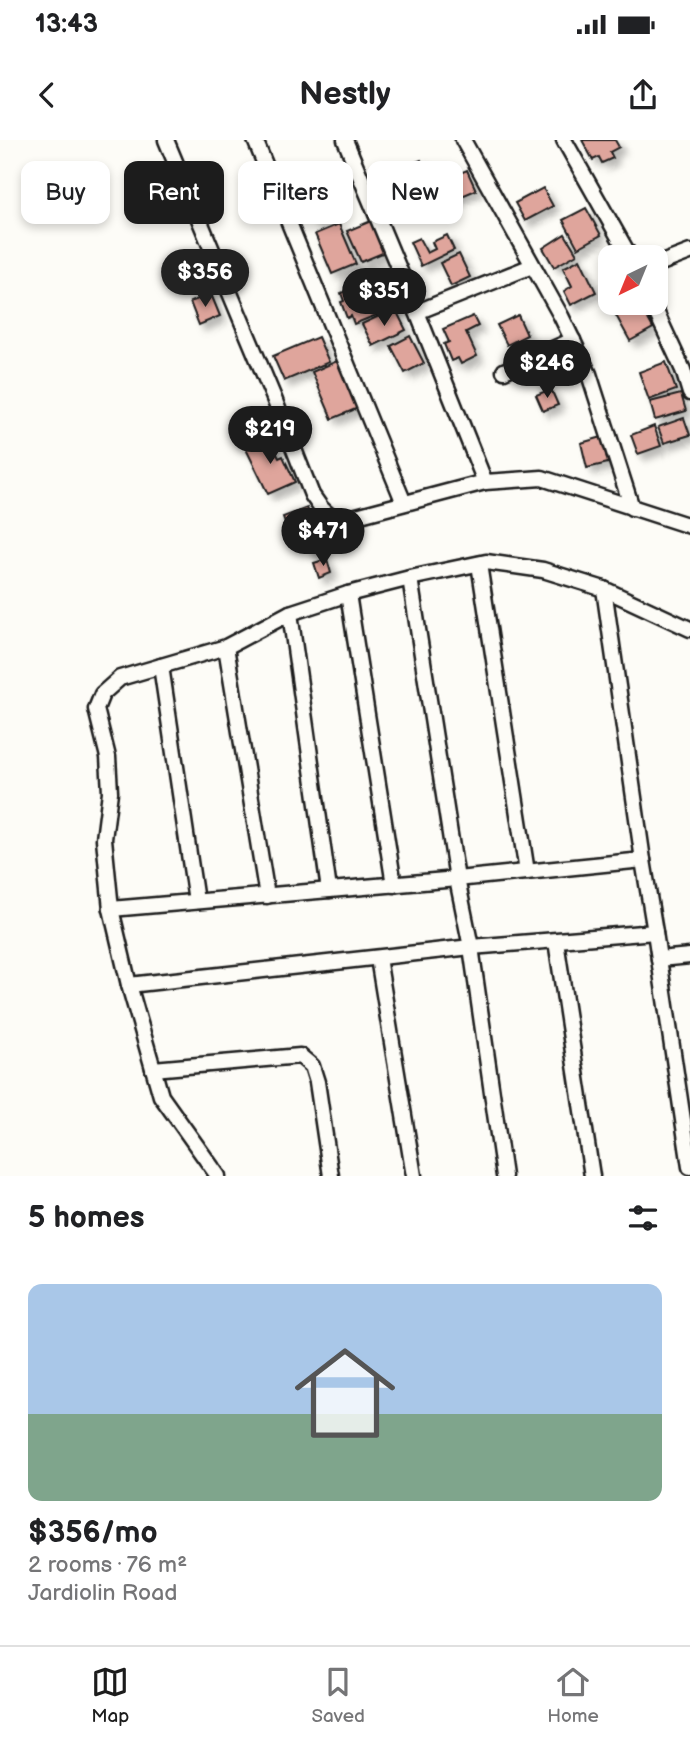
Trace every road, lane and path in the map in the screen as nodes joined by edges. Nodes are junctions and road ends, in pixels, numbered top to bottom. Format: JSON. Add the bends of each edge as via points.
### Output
{"nodes":[{"id":1,"x":166,"y":140,"type":"edge"},
{"id":2,"x":255,"y":140,"type":"edge"},
{"id":3,"x":345,"y":140,"type":"edge"},
{"id":4,"x":463,"y":140,"type":"edge"},
{"id":5,"x":564,"y":140,"type":"edge"},
{"id":6,"x":623,"y":245,"type":"edge"},
{"id":7,"x":690,"y":252,"type":"edge"},
{"id":8,"x":668,"y":260,"type":"edge"},
{"id":9,"x":532,"y":266,"type":"junction"},
{"id":10,"x":417,"y":312,"type":"junction"},
{"id":11,"x":658,"y":315,"type":"edge"},
{"id":12,"x":573,"y":340,"type":"junction"},
{"id":13,"x":504,"y":371,"type":"dead end"},
{"id":14,"x":690,"y":393,"type":"edge"},
{"id":15,"x":485,"y":482,"type":"junction"},
{"id":16,"x":404,"y":503,"type":"junction"},
{"id":17,"x":632,"y":508,"type":"junction"},
{"id":18,"x":690,"y":526,"type":"edge"},
{"id":19,"x":479,"y":564,"type":"junction"},
{"id":20,"x":410,"y":578,"type":"junction"},
{"id":21,"x":604,"y":589,"type":"junction"},
{"id":22,"x":348,"y":594,"type":"junction"},
{"id":23,"x":290,"y":613,"type":"junction"},
{"id":24,"x":690,"y":629,"type":"edge"},
{"id":25,"x":226,"y":648,"type":"junction"},
{"id":26,"x":161,"y":666,"type":"junction"},
{"id":27,"x":643,"y":860,"type":"junction"},
{"id":28,"x":527,"y":872,"type":"junction"},
{"id":29,"x":457,"y":879,"type":"junction"},
{"id":30,"x":394,"y":885,"type":"junction"},
{"id":31,"x":329,"y":890,"type":"junction"},
{"id":32,"x":267,"y":895,"type":"junction"},
{"id":33,"x":196,"y":901,"type":"junction"},
{"id":34,"x":111,"y":909,"type":"junction"},
{"id":35,"x":655,"y":932,"type":"junction"},
{"id":36,"x":556,"y":941,"type":"junction"},
{"id":37,"x":471,"y":947,"type":"junction"},
{"id":38,"x":690,"y":956,"type":"edge"},
{"id":39,"x":378,"y":958,"type":"junction"},
{"id":40,"x":659,"y":959,"type":"junction"},
{"id":41,"x":129,"y":985,"type":"junction"},
{"id":42,"x":690,"y":1059,"type":"edge"},
{"id":43,"x":674,"y":1060,"type":"junction"},
{"id":44,"x":153,"y":1069,"type":"junction"},
{"id":45,"x":690,"y":1165,"type":"edge"},
{"id":46,"x":218,"y":1176,"type":"edge"},
{"id":47,"x":331,"y":1176,"type":"edge"},
{"id":48,"x":414,"y":1176,"type":"edge"},
{"id":49,"x":504,"y":1176,"type":"edge"},
{"id":50,"x":592,"y":1176,"type":"edge"}],
"edges":[{"from":1,"to":16,"type":"street","via":[[312,495],[331,517],[349,518]]},
{"from":2,"to":16,"type":"street"},
{"from":3,"to":10,"type":"street"},
{"from":4,"to":9,"type":"street"},
{"from":5,"to":6,"type":"street"},
{"from":7,"to":8,"type":"street"},
{"from":9,"to":10,"type":"street"},
{"from":9,"to":12,"type":"street"},
{"from":10,"to":15,"type":"street"},
{"from":11,"to":14,"type":"street"},
{"from":12,"to":13,"type":"street"},
{"from":12,"to":17,"type":"street","via":[[589,374]]},
{"from":15,"to":16,"type":"street"},
{"from":15,"to":17,"type":"street","via":[[542,478]]},
{"from":17,"to":18,"type":"street"},
{"from":19,"to":20,"type":"street"},
{"from":19,"to":21,"type":"street","via":[[543,570]]},
{"from":19,"to":28,"type":"street"},
{"from":20,"to":22,"type":"street"},
{"from":20,"to":29,"type":"street"},
{"from":21,"to":24,"type":"street"},
{"from":21,"to":27,"type":"street"},
{"from":22,"to":23,"type":"street"},
{"from":22,"to":30,"type":"street"},
{"from":23,"to":25,"type":"street"},
{"from":23,"to":31,"type":"street"},
{"from":25,"to":26,"type":"street"},
{"from":25,"to":32,"type":"street"},
{"from":26,"to":33,"type":"street"},
{"from":26,"to":34,"type":"street","via":[[120,678],[102,694],[96,709],[108,757],[110,792],[104,839]]},
{"from":27,"to":28,"type":"street"},
{"from":27,"to":35,"type":"street"},
{"from":28,"to":29,"type":"street"},
{"from":29,"to":30,"type":"street"},
{"from":29,"to":37,"type":"street"},
{"from":30,"to":31,"type":"street"},
{"from":31,"to":32,"type":"street"},
{"from":32,"to":33,"type":"street"},
{"from":33,"to":34,"type":"street"},
{"from":34,"to":41,"type":"street"},
{"from":35,"to":36,"type":"street"},
{"from":35,"to":40,"type":"street"},
{"from":36,"to":37,"type":"street"},
{"from":36,"to":50,"type":"street"},
{"from":37,"to":39,"type":"street"},
{"from":37,"to":49,"type":"street"},
{"from":38,"to":40,"type":"street"},
{"from":39,"to":41,"type":"street"},
{"from":39,"to":48,"type":"street"},
{"from":40,"to":43,"type":"street"},
{"from":41,"to":44,"type":"street"},
{"from":42,"to":43,"type":"street"},
{"from":43,"to":45,"type":"street"},
{"from":44,"to":46,"type":"street","via":[[161,1096]]},
{"from":44,"to":47,"type":"street","via":[[300,1056],[312,1066],[317,1082]]}]}
